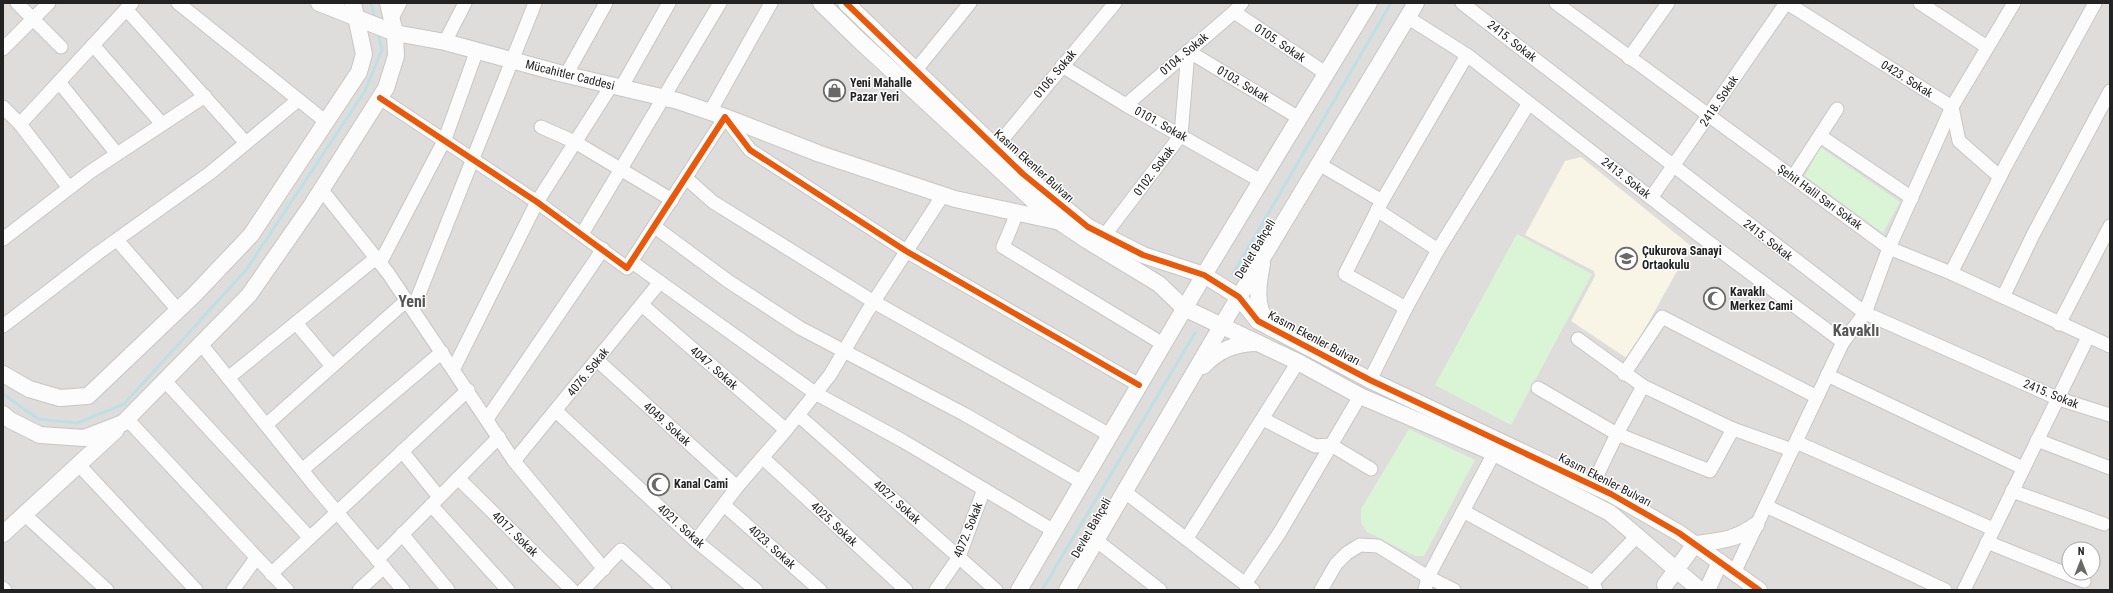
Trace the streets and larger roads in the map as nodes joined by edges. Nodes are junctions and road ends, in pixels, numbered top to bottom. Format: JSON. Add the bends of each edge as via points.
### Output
{"nodes":[{"id":1,"x":17,"y":3,"type":"edge"},
{"id":2,"x":49,"y":3,"type":"edge"},
{"id":3,"x":178,"y":3,"type":"edge"},
{"id":4,"x":319,"y":3,"type":"edge"},
{"id":5,"x":353,"y":3,"type":"edge"},
{"id":6,"x":400,"y":3,"type":"edge"},
{"id":7,"x":465,"y":3,"type":"edge"},
{"id":8,"x":535,"y":3,"type":"edge"},
{"id":9,"x":606,"y":3,"type":"edge"},
{"id":10,"x":669,"y":3,"type":"edge"},
{"id":11,"x":720,"y":3,"type":"edge"},
{"id":12,"x":771,"y":3,"type":"edge"},
{"id":13,"x":821,"y":3,"type":"edge"},
{"id":14,"x":846,"y":3,"type":"edge"},
{"id":15,"x":970,"y":3,"type":"edge"},
{"id":16,"x":1115,"y":3,"type":"edge"},
{"id":17,"x":1416,"y":3,"type":"edge"},
{"id":18,"x":1462,"y":3,"type":"edge"},
{"id":19,"x":1556,"y":3,"type":"edge"},
{"id":20,"x":1786,"y":3,"type":"edge"},
{"id":21,"x":1920,"y":3,"type":"edge"},
{"id":22,"x":2014,"y":3,"type":"edge"},
{"id":23,"x":2095,"y":3,"type":"edge"},
{"id":24,"x":1664,"y":4,"type":"edge"},
{"id":25,"x":1365,"y":5,"type":"edge"},
{"id":26,"x":129,"y":6,"type":"edge"},
{"id":27,"x":1238,"y":8,"type":"edge"},
{"id":28,"x":1407,"y":17,"type":"junction"},
{"id":29,"x":392,"y":18,"type":"edge"},
{"id":30,"x":33,"y":19,"type":"junction"},
{"id":31,"x":357,"y":19,"type":"junction"},
{"id":32,"x":445,"y":42,"type":"junction"},
{"id":33,"x":94,"y":45,"type":"junction"},
{"id":34,"x":61,"y":47,"type":"dead end"},
{"id":35,"x":1987,"y":47,"type":"junction"},
{"id":36,"x":3,"y":49,"type":"edge"},
{"id":37,"x":477,"y":50,"type":"junction"},
{"id":38,"x":1188,"y":51,"type":"junction"},
{"id":39,"x":1467,"y":55,"type":"junction"},
{"id":40,"x":1629,"y":58,"type":"junction"},
{"id":41,"x":512,"y":60,"type":"junction"},
{"id":42,"x":1062,"y":66,"type":"junction"},
{"id":43,"x":915,"y":71,"type":"junction"},
{"id":44,"x":1327,"y":74,"type":"junction"},
{"id":45,"x":566,"y":75,"type":"junction"},
{"id":46,"x":59,"y":82,"type":"junction"},
{"id":47,"x":616,"y":87,"type":"junction"},
{"id":48,"x":2110,"y":91,"type":"edge"},
{"id":49,"x":205,"y":96,"type":"junction"},
{"id":50,"x":380,"y":98,"type":"junction"},
{"id":51,"x":665,"y":98,"type":"junction"},
{"id":52,"x":298,"y":100,"type":"junction"},
{"id":53,"x":1529,"y":103,"type":"junction"},
{"id":54,"x":1126,"y":105,"type":"junction"},
{"id":55,"x":3,"y":107,"type":"edge"},
{"id":56,"x":1952,"y":107,"type":"junction"},
{"id":57,"x":1837,"y":109,"type":"dead end"},
{"id":58,"x":718,"y":114,"type":"junction"},
{"id":59,"x":1709,"y":116,"type":"junction"},
{"id":60,"x":1299,"y":118,"type":"junction"},
{"id":61,"x":325,"y":121,"type":"junction"},
{"id":62,"x":20,"y":124,"type":"junction"},
{"id":63,"x":162,"y":124,"type":"junction"},
{"id":64,"x":541,"y":127,"type":"dead end"},
{"id":65,"x":1181,"y":135,"type":"junction"},
{"id":66,"x":1820,"y":136,"type":"junction"},
{"id":67,"x":444,"y":139,"type":"junction"},
{"id":68,"x":575,"y":142,"type":"junction"},
{"id":69,"x":246,"y":143,"type":"junction"},
{"id":70,"x":996,"y":147,"type":"junction"},
{"id":71,"x":117,"y":154,"type":"junction"},
{"id":72,"x":474,"y":159,"type":"junction"},
{"id":73,"x":1319,"y":164,"type":"junction"},
{"id":74,"x":1674,"y":168,"type":"junction"},
{"id":75,"x":621,"y":170,"type":"junction"},
{"id":76,"x":1793,"y":177,"type":"junction"},
{"id":77,"x":2000,"y":177,"type":"junction"},
{"id":78,"x":686,"y":178,"type":"junction"},
{"id":79,"x":1261,"y":181,"type":"junction"},
{"id":80,"x":69,"y":188,"type":"junction"},
{"id":81,"x":321,"y":189,"type":"junction"},
{"id":82,"x":943,"y":195,"type":"junction"},
{"id":83,"x":1651,"y":198,"type":"junction"},
{"id":84,"x":1912,"y":198,"type":"junction"},
{"id":85,"x":672,"y":200,"type":"junction"},
{"id":86,"x":537,"y":202,"type":"junction"},
{"id":87,"x":1379,"y":206,"type":"junction"},
{"id":88,"x":1018,"y":213,"type":"junction"},
{"id":89,"x":1060,"y":222,"type":"junction"},
{"id":90,"x":2110,"y":226,"type":"edge"},
{"id":91,"x":655,"y":227,"type":"junction"},
{"id":92,"x":6,"y":231,"type":"edge"},
{"id":93,"x":582,"y":234,"type":"junction"},
{"id":94,"x":1104,"y":236,"type":"junction"},
{"id":95,"x":117,"y":240,"type":"junction"},
{"id":96,"x":1889,"y":248,"type":"junction"},
{"id":97,"x":603,"y":249,"type":"junction"},
{"id":98,"x":1438,"y":250,"type":"junction"},
{"id":99,"x":906,"y":251,"type":"junction"},
{"id":100,"x":1264,"y":255,"type":"junction"},
{"id":101,"x":378,"y":261,"type":"junction"},
{"id":102,"x":632,"y":262,"type":"junction"},
{"id":103,"x":1951,"y":273,"type":"junction"},
{"id":104,"x":1204,"y":275,"type":"junction"},
{"id":105,"x":660,"y":282,"type":"junction"},
{"id":106,"x":1239,"y":297,"type":"junction"},
{"id":107,"x":2003,"y":298,"type":"junction"},
{"id":108,"x":874,"y":302,"type":"junction"},
{"id":109,"x":410,"y":305,"type":"junction"},
{"id":110,"x":642,"y":305,"type":"junction"},
{"id":111,"x":1184,"y":308,"type":"junction"},
{"id":112,"x":1406,"y":308,"type":"junction"},
{"id":113,"x":178,"y":310,"type":"junction"},
{"id":114,"x":1864,"y":313,"type":"junction"},
{"id":115,"x":296,"y":323,"type":"junction"},
{"id":116,"x":2059,"y":324,"type":"junction"},
{"id":117,"x":1222,"y":325,"type":"junction"},
{"id":118,"x":3,"y":326,"type":"edge"},
{"id":119,"x":1274,"y":329,"type":"junction"},
{"id":120,"x":2088,"y":337,"type":"junction"},
{"id":121,"x":1578,"y":339,"type":"dead end"},
{"id":122,"x":1843,"y":342,"type":"junction"},
{"id":123,"x":1258,"y":343,"type":"junction"},
{"id":124,"x":201,"y":344,"type":"junction"},
{"id":125,"x":1163,"y":344,"type":"junction"},
{"id":126,"x":2110,"y":346,"type":"edge"},
{"id":127,"x":844,"y":351,"type":"junction"},
{"id":128,"x":442,"y":352,"type":"junction"},
{"id":129,"x":597,"y":360,"type":"junction"},
{"id":130,"x":1298,"y":362,"type":"junction"},
{"id":131,"x":332,"y":366,"type":"junction"},
{"id":132,"x":454,"y":368,"type":"junction"},
{"id":133,"x":3,"y":374,"type":"edge"},
{"id":134,"x":1624,"y":374,"type":"junction"},
{"id":135,"x":1827,"y":375,"type":"junction"},
{"id":136,"x":228,"y":378,"type":"junction"},
{"id":137,"x":1192,"y":378,"type":"junction"},
{"id":138,"x":1370,"y":380,"type":"junction"},
{"id":139,"x":165,"y":381,"type":"junction"},
{"id":140,"x":1139,"y":385,"type":"junction"},
{"id":141,"x":1643,"y":386,"type":"junction"},
{"id":142,"x":1538,"y":388,"type":"dead end"},
{"id":143,"x":468,"y":390,"type":"junction"},
{"id":144,"x":815,"y":393,"type":"junction"},
{"id":145,"x":1360,"y":396,"type":"junction"},
{"id":146,"x":1817,"y":397,"type":"junction"},
{"id":147,"x":2059,"y":399,"type":"junction"},
{"id":148,"x":556,"y":411,"type":"junction"},
{"id":149,"x":798,"y":415,"type":"junction"},
{"id":150,"x":2110,"y":415,"type":"edge"},
{"id":151,"x":487,"y":419,"type":"junction"},
{"id":152,"x":1263,"y":419,"type":"junction"},
{"id":153,"x":5,"y":420,"type":"edge"},
{"id":154,"x":125,"y":421,"type":"junction"},
{"id":155,"x":266,"y":425,"type":"junction"},
{"id":156,"x":1733,"y":429,"type":"junction"},
{"id":157,"x":786,"y":430,"type":"junction"},
{"id":158,"x":1617,"y":434,"type":"junction"},
{"id":159,"x":1110,"y":435,"type":"junction"},
{"id":160,"x":499,"y":437,"type":"junction"},
{"id":161,"x":2037,"y":440,"type":"junction"},
{"id":162,"x":1331,"y":445,"type":"junction"},
{"id":163,"x":1794,"y":446,"type":"junction"},
{"id":164,"x":402,"y":451,"type":"junction"},
{"id":165,"x":1494,"y":453,"type":"junction"},
{"id":166,"x":763,"y":458,"type":"junction"},
{"id":167,"x":514,"y":461,"type":"junction"},
{"id":168,"x":78,"y":464,"type":"junction"},
{"id":169,"x":2023,"y":468,"type":"junction"},
{"id":170,"x":2110,"y":468,"type":"edge"},
{"id":171,"x":1371,"y":469,"type":"dead end"},
{"id":172,"x":302,"y":470,"type":"junction"},
{"id":173,"x":458,"y":478,"type":"junction"},
{"id":174,"x":1082,"y":482,"type":"junction"},
{"id":175,"x":1593,"y":484,"type":"junction"},
{"id":176,"x":737,"y":487,"type":"junction"},
{"id":177,"x":984,"y":489,"type":"junction"},
{"id":178,"x":2012,"y":491,"type":"junction"},
{"id":179,"x":1125,"y":492,"type":"junction"},
{"id":180,"x":435,"y":501,"type":"junction"},
{"id":181,"x":724,"y":505,"type":"junction"},
{"id":182,"x":1766,"y":506,"type":"junction"},
{"id":183,"x":336,"y":511,"type":"junction"},
{"id":184,"x":1463,"y":511,"type":"junction"},
{"id":185,"x":24,"y":514,"type":"junction"},
{"id":186,"x":2104,"y":524,"type":"dead end"},
{"id":187,"x":1756,"y":525,"type":"junction"},
{"id":188,"x":1993,"y":529,"type":"junction"},
{"id":189,"x":1054,"y":530,"type":"junction"},
{"id":190,"x":3,"y":534,"type":"edge"},
{"id":191,"x":402,"y":534,"type":"junction"},
{"id":192,"x":1638,"y":535,"type":"junction"},
{"id":193,"x":309,"y":537,"type":"junction"},
{"id":194,"x":1187,"y":538,"type":"junction"},
{"id":195,"x":696,"y":541,"type":"junction"},
{"id":196,"x":1097,"y":541,"type":"junction"},
{"id":197,"x":1987,"y":542,"type":"junction"},
{"id":198,"x":1695,"y":544,"type":"junction"},
{"id":199,"x":1650,"y":547,"type":"junction"},
{"id":200,"x":959,"y":557,"type":"junction"},
{"id":201,"x":256,"y":558,"type":"junction"},
{"id":202,"x":1720,"y":562,"type":"junction"},
{"id":203,"x":380,"y":564,"type":"junction"},
{"id":204,"x":604,"y":569,"type":"junction"},
{"id":205,"x":1676,"y":570,"type":"junction"},
{"id":206,"x":1734,"y":572,"type":"junction"},
{"id":207,"x":2061,"y":572,"type":"edge"},
{"id":208,"x":271,"y":574,"type":"junction"},
{"id":209,"x":1428,"y":577,"type":"junction"},
{"id":210,"x":1595,"y":586,"type":"edge"},
{"id":211,"x":1249,"y":587,"type":"edge"},
{"id":212,"x":1665,"y":588,"type":"edge"},
{"id":213,"x":236,"y":589,"type":"edge"},
{"id":214,"x":107,"y":590,"type":"edge"},
{"id":215,"x":196,"y":590,"type":"edge"},
{"id":216,"x":287,"y":590,"type":"edge"},
{"id":217,"x":358,"y":590,"type":"edge"},
{"id":218,"x":403,"y":590,"type":"edge"},
{"id":219,"x":448,"y":590,"type":"edge"},
{"id":220,"x":508,"y":590,"type":"edge"},
{"id":221,"x":572,"y":590,"type":"edge"},
{"id":222,"x":583,"y":590,"type":"edge"},
{"id":223,"x":665,"y":590,"type":"edge"},
{"id":224,"x":756,"y":590,"type":"edge"},
{"id":225,"x":820,"y":590,"type":"edge"},
{"id":226,"x":906,"y":590,"type":"edge"},
{"id":227,"x":936,"y":590,"type":"edge"},
{"id":228,"x":996,"y":590,"type":"edge"},
{"id":229,"x":1019,"y":590,"type":"edge"},
{"id":230,"x":1067,"y":590,"type":"edge"},
{"id":231,"x":1160,"y":590,"type":"edge"},
{"id":232,"x":1321,"y":590,"type":"edge"},
{"id":233,"x":1425,"y":590,"type":"edge"},
{"id":234,"x":1454,"y":590,"type":"edge"},
{"id":235,"x":1700,"y":590,"type":"edge"},
{"id":236,"x":1707,"y":590,"type":"edge"},
{"id":237,"x":1759,"y":590,"type":"edge"},
{"id":238,"x":1945,"y":590,"type":"edge"},
{"id":239,"x":1964,"y":590,"type":"edge"}],
"edges":[{"from":1,"to":30,"type":"street"},
{"from":2,"to":30,"type":"street"},
{"from":3,"to":52,"type":"street"},
{"from":4,"to":31,"type":"street","name":"Mücahitler Caddesi"},
{"from":5,"to":31,"type":"street"},
{"from":6,"to":29,"type":"street"},
{"from":7,"to":32,"type":"street"},
{"from":8,"to":41,"type":"street"},
{"from":9,"to":45,"type":"street"},
{"from":10,"to":47,"type":"street"},
{"from":11,"to":51,"type":"street"},
{"from":12,"to":58,"type":"street"},
{"from":13,"to":89,"type":"street","name":"Kasım Ekenler Bulvarı","via":[[1048,214]]},
{"from":14,"to":43,"type":"street","name":"Kasım Ekenler Bulvarı"},
{"from":15,"to":43,"type":"street"},
{"from":16,"to":42,"type":"street","name":"0106. Sokak"},
{"from":17,"to":28,"type":"street","name":"Devlet Bahçeli"},
{"from":18,"to":74,"type":"street","name":"2415. Sokak"},
{"from":19,"to":40,"type":"street","name":"Şehit Halil Sarı Sokak"},
{"from":20,"to":56,"type":"street","name":"0423. Sokak"},
{"from":20,"to":59,"type":"street","name":"2418. Sokak"},
{"from":21,"to":35,"type":"street"},
{"from":22,"to":35,"type":"street"},
{"from":23,"to":77,"type":"street"},
{"from":24,"to":40,"type":"street"},
{"from":25,"to":44,"type":"street"},
{"from":26,"to":33,"type":"street"},
{"from":26,"to":49,"type":"street"},
{"from":27,"to":38,"type":"street","name":"0104. Sokak"},
{"from":27,"to":44,"type":"street","name":"0105. Sokak"},
{"from":28,"to":39,"type":"street","name":"2413. Sokak"},
{"from":28,"to":73,"type":"street","name":"Devlet Bahçeli"},
{"from":29,"to":31,"type":"street","name":"Mücahitler Caddesi"},
{"from":29,"to":32,"type":"street","name":"Mücahitler Caddesi"},
{"from":29,"to":50,"type":"street","via":[[396,56],[386,88]]},
{"from":30,"to":34,"type":"street"},
{"from":30,"to":36,"type":"street"},
{"from":31,"to":61,"type":"street","via":[[364,54],[359,72]]},
{"from":32,"to":37,"type":"street","name":"Mücahitler Caddesi"},
{"from":33,"to":46,"type":"street"},
{"from":33,"to":63,"type":"street"},
{"from":35,"to":56,"type":"street"},
{"from":37,"to":41,"type":"street","name":"Mücahitler Caddesi"},
{"from":37,"to":67,"type":"street"},
{"from":38,"to":54,"type":"street","name":"0104. Sokak"},
{"from":38,"to":60,"type":"street","name":"0103. Sokak"},
{"from":38,"to":65,"type":"street","name":"0102. Sokak"},
{"from":39,"to":53,"type":"street","name":"2413. Sokak"},
{"from":39,"to":87,"type":"street"},
{"from":40,"to":59,"type":"street","name":"Şehit Halil Sarı Sokak"},
{"from":41,"to":45,"type":"street","name":"Mücahitler Caddesi"},
{"from":41,"to":72,"type":"street"},
{"from":42,"to":54,"type":"street","name":"0101. Sokak"},
{"from":42,"to":70,"type":"street","name":"0106. Sokak"},
{"from":43,"to":70,"type":"street","name":"Kasım Ekenler Bulvarı"},
{"from":44,"to":60,"type":"street"},
{"from":45,"to":47,"type":"street","name":"Mücahitler Caddesi"},
{"from":46,"to":62,"type":"street"},
{"from":46,"to":71,"type":"street"},
{"from":47,"to":51,"type":"street","name":"Mücahitler Caddesi"},
{"from":47,"to":68,"type":"street"},
{"from":48,"to":107,"type":"street","via":[[2033,235]]},
{"from":49,"to":63,"type":"street"},
{"from":49,"to":69,"type":"street"},
{"from":50,"to":67,"type":"street"},
{"from":50,"to":81,"type":"street"},
{"from":51,"to":58,"type":"street","name":"Mücahitler Caddesi"},
{"from":51,"to":75,"type":"street"},
{"from":52,"to":61,"type":"street"},
{"from":52,"to":69,"type":"street"},
{"from":53,"to":83,"type":"street","name":"2413. Sokak"},
{"from":53,"to":98,"type":"street"},
{"from":54,"to":65,"type":"street","name":"0101. Sokak"},
{"from":55,"to":62,"type":"street"},
{"from":56,"to":77,"type":"street","via":[[1959,141]]},
{"from":56,"to":84,"type":"street"},
{"from":57,"to":66,"type":"street"},
{"from":58,"to":78,"type":"street"},
{"from":58,"to":82,"type":"street","name":"Mücahitler Caddesi","via":[[820,154]]},
{"from":58,"to":99,"type":"street","via":[[750,150]]},
{"from":59,"to":74,"type":"street","name":"2418. Sokak"},
{"from":59,"to":76,"type":"street","name":"Şehit Halil Sarı Sokak"},
{"from":60,"to":79,"type":"street"},
{"from":61,"to":113,"type":"street","via":[[251,234]]},
{"from":62,"to":80,"type":"street"},
{"from":63,"to":71,"type":"street"},
{"from":64,"to":68,"type":"street"},
{"from":65,"to":79,"type":"street","name":"0101. Sokak"},
{"from":65,"to":94,"type":"street","name":"0102. Sokak"},
{"from":66,"to":76,"type":"street"},
{"from":66,"to":84,"type":"street"},
{"from":67,"to":72,"type":"street"},
{"from":67,"to":101,"type":"street"},
{"from":68,"to":75,"type":"street"},
{"from":68,"to":86,"type":"street"},
{"from":69,"to":95,"type":"street","via":[[210,173]]},
{"from":70,"to":94,"type":"street","name":"Kasım Ekenler Bulvarı","via":[[1088,227]]},
{"from":71,"to":80,"type":"street"},
{"from":72,"to":86,"type":"street"},
{"from":72,"to":109,"type":"street"},
{"from":73,"to":87,"type":"street"},
{"from":73,"to":100,"type":"street","name":"Devlet Bahçeli"},
{"from":74,"to":83,"type":"street","name":"2418. Sokak"},
{"from":74,"to":114,"type":"street","name":"2415. Sokak"},
{"from":75,"to":85,"type":"street"},
{"from":75,"to":93,"type":"street"},
{"from":76,"to":96,"type":"street","name":"Şehit Halil Sarı Sokak"},
{"from":77,"to":103,"type":"street"},
{"from":78,"to":85,"type":"street"},
{"from":78,"to":108,"type":"street","via":[[713,202]]},
{"from":79,"to":104,"type":"street"},
{"from":80,"to":92,"type":"street"},
{"from":81,"to":101,"type":"street"},
{"from":81,"to":124,"type":"street","via":[[250,295]]},
{"from":82,"to":88,"type":"street","name":"Mücahitler Caddesi"},
{"from":82,"to":99,"type":"street"},
{"from":83,"to":122,"type":"street","name":"2413. Sokak"},
{"from":84,"to":96,"type":"street"},
{"from":85,"to":91,"type":"street"},
{"from":86,"to":93,"type":"street"},
{"from":86,"to":132,"type":"street"},
{"from":87,"to":98,"type":"street"},
{"from":87,"to":112,"type":"street","via":[[1345,274]]},
{"from":88,"to":89,"type":"street","name":"Mücahitler Caddesi"},
{"from":88,"to":125,"type":"street","via":[[1004,247]]},
{"from":89,"to":111,"type":"street","name":"Kasım Ekenler Bulvarı","via":[[1088,242],[1159,284]]},
{"from":90,"to":116,"type":"street"},
{"from":91,"to":102,"type":"street"},
{"from":91,"to":127,"type":"street","via":[[728,281],[800,328]]},
{"from":93,"to":97,"type":"street"},
{"from":94,"to":104,"type":"street","name":"Kasım Ekenler Bulvarı","via":[[1143,255]]},
{"from":95,"to":113,"type":"street"},
{"from":95,"to":118,"type":"street"},
{"from":96,"to":103,"type":"street","name":"Şehit Halil Sarı Sokak"},
{"from":96,"to":114,"type":"street"},
{"from":97,"to":102,"type":"street","via":[[627,268]]},
{"from":97,"to":151,"type":"street"},
{"from":98,"to":112,"type":"street"},
{"from":99,"to":108,"type":"street"},
{"from":99,"to":140,"type":"street"},
{"from":100,"to":106,"type":"street","name":"Devlet Bahçeli"},
{"from":100,"to":119,"type":"street","via":[[1258,295],[1262,316]]},
{"from":101,"to":109,"type":"street"},
{"from":101,"to":115,"type":"street"},
{"from":102,"to":105,"type":"street"},
{"from":103,"to":107,"type":"street","name":"Şehit Halil Sarı Sokak"},
{"from":104,"to":106,"type":"street","name":"Kasım Ekenler Bulvarı"},
{"from":104,"to":111,"type":"street"},
{"from":105,"to":110,"type":"street","name":"4076. Sokak"},
{"from":105,"to":144,"type":"street"},
{"from":106,"to":117,"type":"street","name":"Devlet Bahçeli"},
{"from":106,"to":119,"type":"street","name":"Kasım Ekenler Bulvarı","via":[[1258,321]]},
{"from":107,"to":116,"type":"street","name":"Şehit Halil Sarı Sokak"},
{"from":108,"to":127,"type":"street"},
{"from":108,"to":159,"type":"street"},
{"from":109,"to":128,"type":"street"},
{"from":109,"to":131,"type":"street"},
{"from":110,"to":129,"type":"street","name":"4076. Sokak"},
{"from":110,"to":157,"type":"street","name":"4047. Sokak"},
{"from":111,"to":117,"type":"street","name":"Kasım Ekenler Bulvarı"},
{"from":111,"to":125,"type":"street"},
{"from":112,"to":138,"type":"street"},
{"from":113,"to":133,"type":"street","via":[[88,396],[60,398],[29,389]]},
{"from":114,"to":122,"type":"street"},
{"from":114,"to":147,"type":"street","name":"2415. Sokak"},
{"from":115,"to":131,"type":"street"},
{"from":115,"to":136,"type":"street"},
{"from":116,"to":120,"type":"street","name":"Şehit Halil Sarı Sokak"},
{"from":117,"to":123,"type":"street","name":"Kasım Ekenler Bulvarı"},
{"from":117,"to":137,"type":"street","name":"Devlet Bahçeli"},
{"from":119,"to":138,"type":"street","name":"Kasım Ekenler Bulvarı"},
{"from":120,"to":126,"type":"street","name":"Şehit Halil Sarı Sokak"},
{"from":120,"to":147,"type":"street"},
{"from":121,"to":134,"type":"street"},
{"from":122,"to":135,"type":"street"},
{"from":123,"to":130,"type":"street","name":"Kasım Ekenler Bulvarı"},
{"from":123,"to":137,"type":"street","via":[[1241,343],[1229,347],[1211,358]]},
{"from":124,"to":136,"type":"street"},
{"from":124,"to":139,"type":"street"},
{"from":125,"to":140,"type":"street"},
{"from":127,"to":144,"type":"street","via":[[830,375]]},
{"from":127,"to":174,"type":"street","via":[[964,414]]},
{"from":128,"to":132,"type":"street"},
{"from":128,"to":172,"type":"street"},
{"from":129,"to":148,"type":"street","name":"4076. Sokak"},
{"from":129,"to":176,"type":"street","name":"4049. Sokak"},
{"from":130,"to":145,"type":"street","name":"Kasım Ekenler Bulvarı"},
{"from":130,"to":152,"type":"street"},
{"from":131,"to":155,"type":"street"},
{"from":132,"to":143,"type":"street"},
{"from":134,"to":141,"type":"street"},
{"from":134,"to":146,"type":"street","via":[[1662,317]]},
{"from":135,"to":146,"type":"street"},
{"from":135,"to":169,"type":"street"},
{"from":136,"to":155,"type":"street"},
{"from":137,"to":179,"type":"street","name":"Devlet Bahçeli"},
{"from":138,"to":175,"type":"street","name":"Kasım Ekenler Bulvarı"},
{"from":139,"to":154,"type":"street"},
{"from":139,"to":193,"type":"street"},
{"from":140,"to":159,"type":"street"},
{"from":141,"to":156,"type":"street"},
{"from":141,"to":158,"type":"street"},
{"from":142,"to":158,"type":"street"},
{"from":143,"to":151,"type":"street"},
{"from":143,"to":164,"type":"street"},
{"from":144,"to":149,"type":"street"},
{"from":144,"to":177,"type":"street","via":[[903,440]]},
{"from":145,"to":162,"type":"street"},
{"from":145,"to":165,"type":"street","name":"Kasım Ekenler Bulvarı"},
{"from":146,"to":163,"type":"street"},
{"from":147,"to":150,"type":"street","name":"2415. Sokak"},
{"from":147,"to":161,"type":"street"},
{"from":148,"to":167,"type":"street","name":"4076. Sokak"},
{"from":148,"to":195,"type":"street","name":"4021. Sokak"},
{"from":149,"to":157,"type":"street"},
{"from":149,"to":200,"type":"street","name":"4027. Sokak"},
{"from":151,"to":160,"type":"street"},
{"from":152,"to":162,"type":"street","via":[[1315,446]]},
{"from":152,"to":194,"type":"street"},
{"from":153,"to":154,"type":"street","via":[[40,435],[84,438]]},
{"from":154,"to":168,"type":"street"},
{"from":154,"to":201,"type":"street"},
{"from":155,"to":172,"type":"street"},
{"from":156,"to":158,"type":"street","via":[[1710,471]]},
{"from":156,"to":163,"type":"street"},
{"from":157,"to":166,"type":"street"},
{"from":158,"to":175,"type":"street"},
{"from":159,"to":174,"type":"street"},
{"from":160,"to":167,"type":"street"},
{"from":160,"to":173,"type":"street"},
{"from":161,"to":169,"type":"street"},
{"from":161,"to":170,"type":"street"},
{"from":162,"to":171,"type":"street"},
{"from":162,"to":211,"type":"street"},
{"from":163,"to":182,"type":"street"},
{"from":163,"to":188,"type":"street"},
{"from":164,"to":180,"type":"street"},
{"from":164,"to":183,"type":"street"},
{"from":165,"to":184,"type":"street"},
{"from":165,"to":192,"type":"street","name":"Kasım Ekenler Bulvarı","via":[[1610,513]]},
{"from":166,"to":176,"type":"street"},
{"from":166,"to":226,"type":"street","name":"4025. Sokak"},
{"from":167,"to":204,"type":"street"},
{"from":168,"to":185,"type":"street"},
{"from":168,"to":215,"type":"street"},
{"from":169,"to":178,"type":"street"},
{"from":172,"to":183,"type":"street"},
{"from":173,"to":180,"type":"street"},
{"from":173,"to":221,"type":"street","name":"4017. Sokak"},
{"from":174,"to":189,"type":"street"},
{"from":175,"to":198,"type":"street","name":"Kasım Ekenler Bulvarı"},
{"from":176,"to":181,"type":"street"},
{"from":177,"to":189,"type":"street"},
{"from":177,"to":200,"type":"street","name":"4072. Sokak"},
{"from":178,"to":186,"type":"street"},
{"from":178,"to":188,"type":"street"},
{"from":179,"to":194,"type":"street"},
{"from":179,"to":196,"type":"street","name":"Devlet Bahçeli"},
{"from":180,"to":191,"type":"street"},
{"from":180,"to":220,"type":"street"},
{"from":181,"to":195,"type":"street"},
{"from":181,"to":225,"type":"street","name":"4023. Sokak"},
{"from":182,"to":187,"type":"street"},
{"from":182,"to":238,"type":"street"},
{"from":183,"to":193,"type":"street"},
{"from":183,"to":203,"type":"street"},
{"from":184,"to":209,"type":"street"},
{"from":184,"to":210,"type":"street"},
{"from":185,"to":190,"type":"street"},
{"from":185,"to":214,"type":"street"},
{"from":187,"to":198,"type":"street","via":[[1742,535],[1719,542]]},
{"from":187,"to":206,"type":"street"},
{"from":188,"to":197,"type":"street"},
{"from":189,"to":229,"type":"street"},
{"from":191,"to":203,"type":"street"},
{"from":191,"to":219,"type":"street"},
{"from":192,"to":199,"type":"street","name":"Kasım Ekenler Bulvarı"},
{"from":192,"to":210,"type":"street"},
{"from":193,"to":208,"type":"street"},
{"from":194,"to":211,"type":"street"},
{"from":195,"to":224,"type":"street","name":"4021. Sokak"},
{"from":196,"to":230,"type":"street","name":"Devlet Bahçeli"},
{"from":196,"to":231,"type":"street"},
{"from":197,"to":207,"type":"street"},
{"from":197,"to":239,"type":"street"},
{"from":198,"to":202,"type":"street","name":"Kasım Ekenler Bulvarı"},
{"from":198,"to":205,"type":"street"},
{"from":199,"to":205,"type":"street","name":"Kasım Ekenler Bulvarı"},
{"from":199,"to":212,"type":"street","via":[[1659,565]]},
{"from":200,"to":227,"type":"street","name":"4072. Sokak"},
{"from":200,"to":228,"type":"street","name":"4027. Sokak"},
{"from":201,"to":208,"type":"street"},
{"from":201,"to":213,"type":"street"},
{"from":202,"to":206,"type":"street","name":"Kasım Ekenler Bulvarı"},
{"from":202,"to":236,"type":"street"},
{"from":203,"to":217,"type":"street"},
{"from":203,"to":218,"type":"street"},
{"from":204,"to":222,"type":"street"},
{"from":204,"to":223,"type":"street","via":[[621,550]]},
{"from":205,"to":212,"type":"street"},
{"from":205,"to":235,"type":"street","name":"Kasım Ekenler Bulvarı"},
{"from":206,"to":237,"type":"street","name":"Kasım Ekenler Bulvarı"},
{"from":208,"to":216,"type":"street"},
{"from":209,"to":232,"type":"street","via":[[1378,546],[1360,545],[1336,564]]},
{"from":209,"to":233,"type":"street"},
{"from":209,"to":234,"type":"street"}]}
